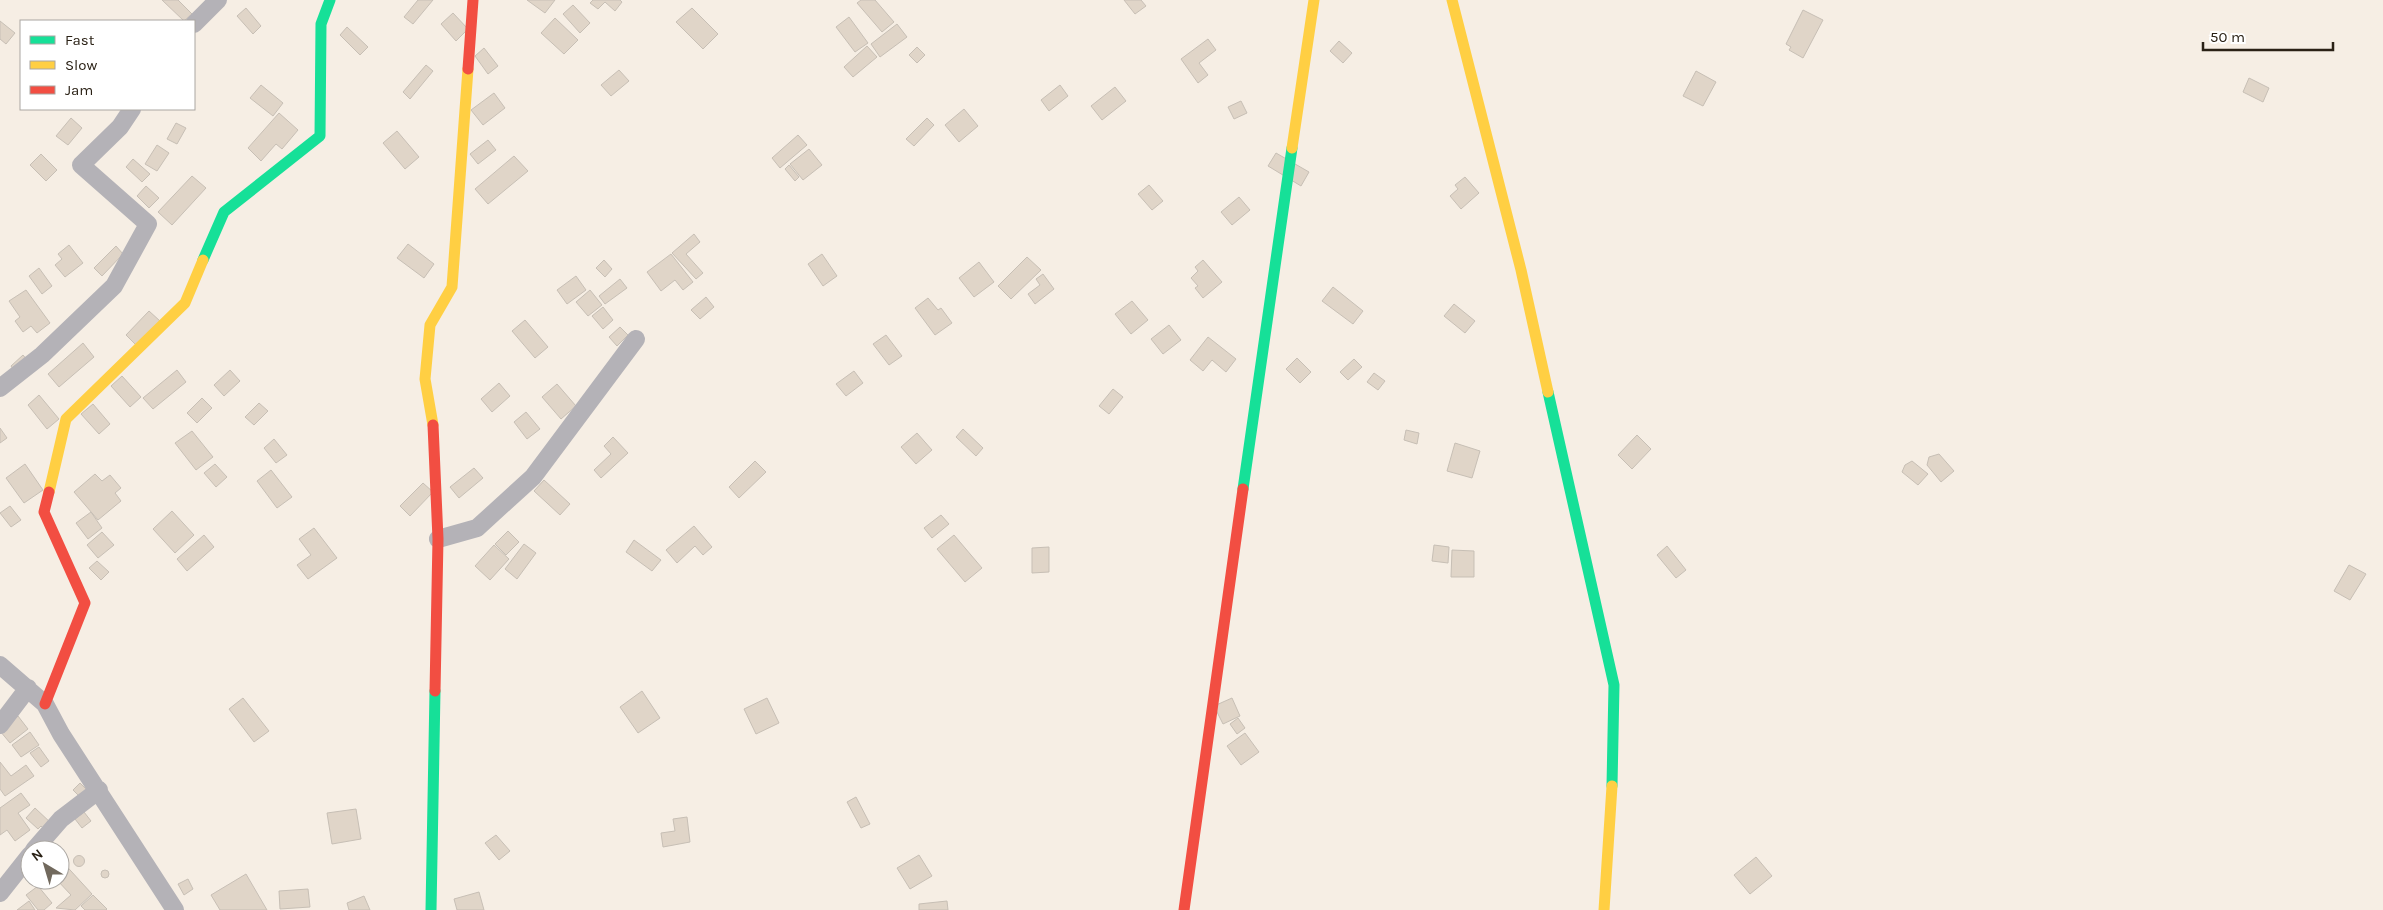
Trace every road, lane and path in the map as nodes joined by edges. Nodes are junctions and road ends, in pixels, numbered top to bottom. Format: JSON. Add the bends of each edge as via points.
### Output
{"nodes":[{"id":1,"x":218,"y":0,"type":"edge"},
{"id":2,"x":330,"y":0,"type":"edge"},
{"id":3,"x":473,"y":0,"type":"edge"},
{"id":4,"x":1314,"y":0,"type":"edge"},
{"id":5,"x":1452,"y":0,"type":"edge"},
{"id":6,"x":195,"y":23,"type":"edge"},
{"id":7,"x":131,"y":110,"type":"edge"},
{"id":8,"x":636,"y":339,"type":"dead end"},
{"id":9,"x":0,"y":388,"type":"edge"},
{"id":10,"x":438,"y":539,"type":"junction"},
{"id":11,"x":0,"y":665,"type":"edge"},
{"id":12,"x":28,"y":688,"type":"junction"},
{"id":13,"x":45,"y":704,"type":"junction"},
{"id":14,"x":0,"y":725,"type":"edge"},
{"id":15,"x":99,"y":790,"type":"junction"},
{"id":16,"x":43,"y":840,"type":"edge"},
{"id":17,"x":20,"y":868,"type":"edge"},
{"id":18,"x":0,"y":893,"type":"edge"},
{"id":19,"x":175,"y":910,"type":"edge"},
{"id":20,"x":431,"y":910,"type":"edge"},
{"id":21,"x":1184,"y":910,"type":"edge"},
{"id":22,"x":1604,"y":910,"type":"edge"}],
"edges":[{"from":1,"to":6,"type":"street"},
{"from":2,"to":13,"type":"street","via":[[321,24],[320,136],[224,212],[186,303],[66,419],[44,512],[85,603]]},
{"from":3,"to":10,"type":"street","via":[[452,287],[430,325],[425,378],[435,435]]},
{"from":4,"to":21,"type":"street"},
{"from":5,"to":22,"type":"street","via":[[1521,270],[1614,685],[1612,802]]},
{"from":7,"to":9,"type":"street","via":[[120,127],[81,165],[148,224],[114,286],[42,355]]},
{"from":8,"to":10,"type":"street","via":[[534,477],[477,528]]},
{"from":10,"to":20,"type":"street"},
{"from":11,"to":12,"type":"street"},
{"from":12,"to":13,"type":"street"},
{"from":12,"to":14,"type":"street"},
{"from":13,"to":15,"type":"street"},
{"from":15,"to":16,"type":"street","via":[[61,819]]},
{"from":15,"to":19,"type":"street"},
{"from":17,"to":18,"type":"street"}]}
